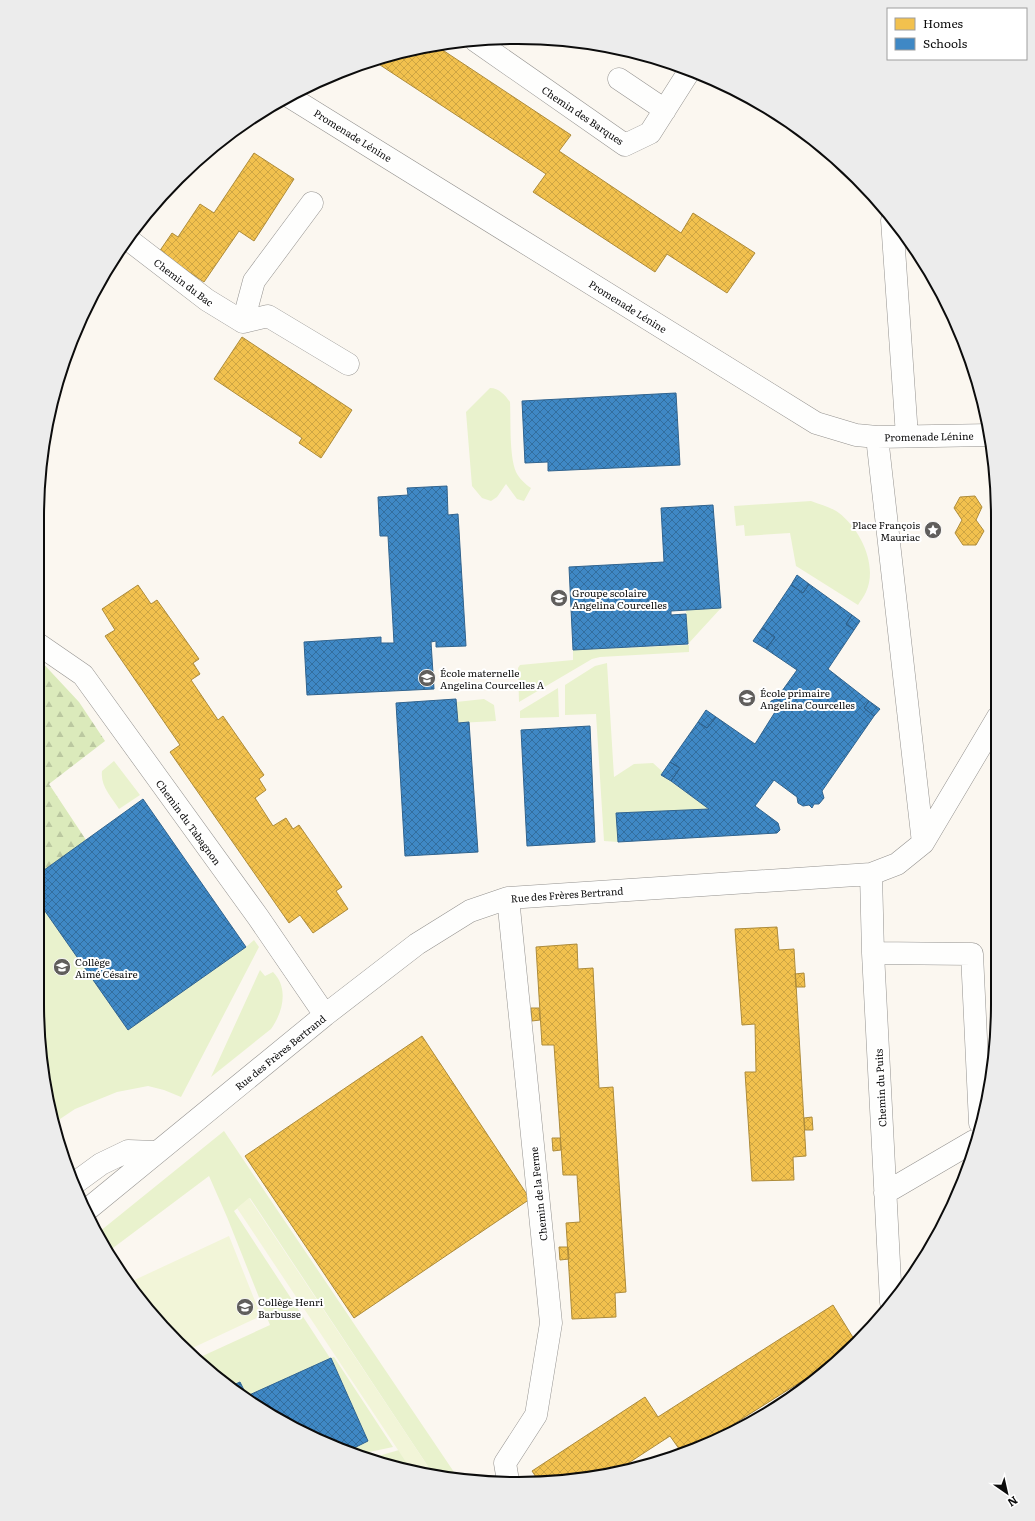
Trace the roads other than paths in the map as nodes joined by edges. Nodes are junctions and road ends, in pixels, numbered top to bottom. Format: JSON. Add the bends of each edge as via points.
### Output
{"nodes":[{"id":1,"x":482,"y":45,"type":"edge"},
{"id":2,"x":687,"y":75,"type":"edge"},
{"id":3,"x":619,"y":79,"type":"dead end"},
{"id":4,"x":295,"y":100,"type":"edge"},
{"id":5,"x":665,"y":110,"type":"junction"},
{"id":6,"x":312,"y":203,"type":"dead end"},
{"id":7,"x":893,"y":229,"type":"edge"},
{"id":8,"x":132,"y":243,"type":"edge"},
{"id":9,"x":243,"y":322,"type":"junction"},
{"id":10,"x":348,"y":364,"type":"dead end"},
{"id":11,"x":983,"y":434,"type":"edge"},
{"id":12,"x":907,"y":436,"type":"junction"},
{"id":13,"x":877,"y":437,"type":"junction"},
{"id":14,"x":44,"y":648,"type":"edge"},
{"id":15,"x":991,"y":729,"type":"edge"},
{"id":16,"x":923,"y":843,"type":"junction"},
{"id":17,"x":871,"y":874,"type":"junction"},
{"id":18,"x":508,"y":898,"type":"junction"},
{"id":19,"x":873,"y":954,"type":"junction"},
{"id":20,"x":325,"y":1015,"type":"junction"},
{"id":21,"x":979,"y":1108,"type":"edge"},
{"id":22,"x":970,"y":1143,"type":"edge"},
{"id":23,"x":156,"y":1152,"type":"junction"},
{"id":24,"x":78,"y":1181,"type":"edge"},
{"id":25,"x":885,"y":1192,"type":"junction"},
{"id":26,"x":90,"y":1207,"type":"edge"},
{"id":27,"x":891,"y":1295,"type":"edge"},
{"id":28,"x":507,"y":1477,"type":"edge"}],
"edges":[{"from":1,"to":5,"type":"street","name":"Chemin des Barques","via":[[625,145],[650,133]]},
{"from":2,"to":5,"type":"street","name":"Chemin des Barques"},
{"from":3,"to":5,"type":"street"},
{"from":4,"to":13,"type":"street","name":"Promenade Lénine","via":[[816,423],[856,435]]},
{"from":6,"to":9,"type":"street","via":[[254,281]]},
{"from":7,"to":12,"type":"street"},
{"from":8,"to":9,"type":"street","name":"Chemin du Bac","via":[[207,300]]},
{"from":9,"to":10,"type":"street","via":[[268,316]]},
{"from":11,"to":12,"type":"street","name":"Promenade Lénine"},
{"from":12,"to":13,"type":"street","name":"Promenade Lénine"},
{"from":13,"to":16,"type":"street"},
{"from":14,"to":20,"type":"street","name":"Chemin du Tabagnon","via":[[82,675],[258,917]]},
{"from":15,"to":16,"type":"street","name":"Rue des Frères Bertrand"},
{"from":16,"to":17,"type":"street","name":"Rue des Frères Bertrand","via":[[896,864]]},
{"from":17,"to":18,"type":"street","name":"Rue des Frères Bertrand"},
{"from":17,"to":19,"type":"street","name":"Chemin du Puits"},
{"from":18,"to":20,"type":"street","name":"Rue des Frères Bertrand","via":[[470,911],[417,944]]},
{"from":18,"to":28,"type":"street","name":"Chemin de la Ferme","via":[[550,1323],[536,1415],[505,1464]]},
{"from":19,"to":21,"type":"street","via":[[972,954]]},
{"from":19,"to":25,"type":"street","name":"Chemin du Puits"},
{"from":20,"to":23,"type":"street","name":"Rue des Frères Bertrand"},
{"from":22,"to":25,"type":"street"},
{"from":23,"to":24,"type":"street","via":[[128,1151],[101,1164]]},
{"from":23,"to":26,"type":"street","name":"Rue des Frères Bertrand"},
{"from":25,"to":27,"type":"street","name":"Chemin du Puits"}]}
